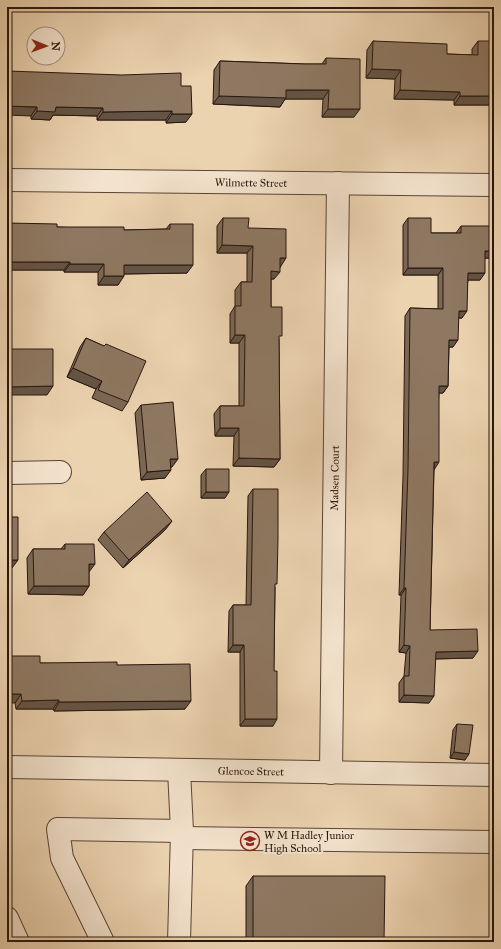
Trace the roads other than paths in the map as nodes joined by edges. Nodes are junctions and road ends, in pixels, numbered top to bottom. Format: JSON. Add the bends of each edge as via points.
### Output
{"nodes":[{"id":1,"x":7,"y":180,"type":"edge"},
{"id":2,"x":338,"y":183,"type":"junction"},
{"id":3,"x":494,"y":185,"type":"edge"},
{"id":4,"x":60,"y":472,"type":"dead end"},
{"id":5,"x":7,"y":473,"type":"edge"},
{"id":6,"x":7,"y":767,"type":"edge"},
{"id":7,"x":179,"y":770,"type":"junction"},
{"id":8,"x":331,"y":773,"type":"junction"},
{"id":9,"x":494,"y":776,"type":"edge"},
{"id":10,"x":182,"y":835,"type":"junction"},
{"id":11,"x":494,"y":842,"type":"edge"},
{"id":12,"x":7,"y":918,"type":"edge"},
{"id":13,"x":18,"y":942,"type":"edge"},
{"id":14,"x":103,"y":942,"type":"edge"},
{"id":15,"x":179,"y":942,"type":"edge"}],
"edges":[{"from":1,"to":2,"type":"street","name":"Wilmette Street"},
{"from":2,"to":3,"type":"street","name":"Wilmette Street"},
{"from":2,"to":8,"type":"street","name":"Madsen Court"},
{"from":4,"to":5,"type":"street"},
{"from":6,"to":7,"type":"street","name":"Glencoe Street"},
{"from":7,"to":8,"type":"street","name":"Glencoe Street"},
{"from":7,"to":10,"type":"street"},
{"from":8,"to":9,"type":"street","name":"Glencoe Street"},
{"from":10,"to":11,"type":"street"},
{"from":10,"to":14,"type":"street","via":[[58,829],[62,858]]},
{"from":10,"to":15,"type":"street"},
{"from":12,"to":13,"type":"street"}]}
